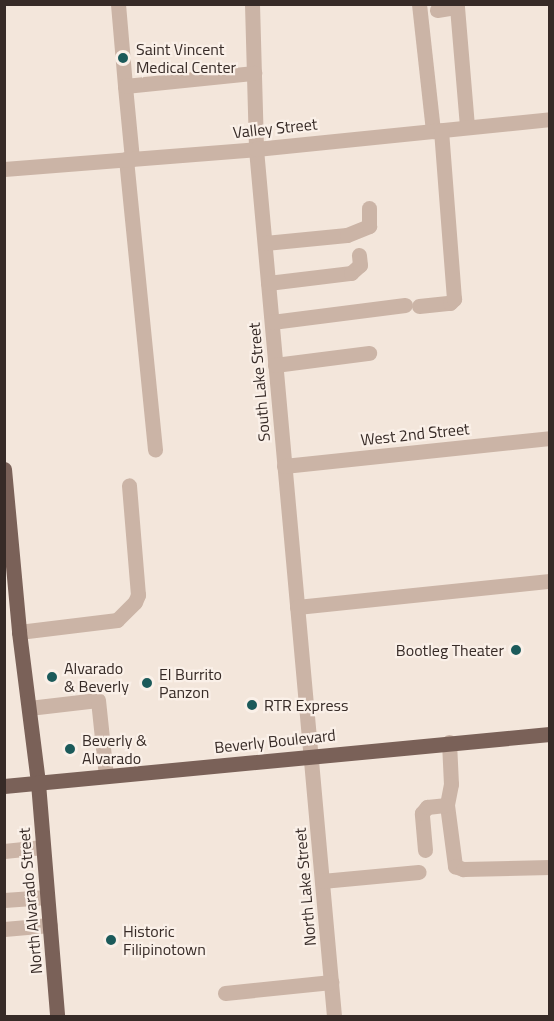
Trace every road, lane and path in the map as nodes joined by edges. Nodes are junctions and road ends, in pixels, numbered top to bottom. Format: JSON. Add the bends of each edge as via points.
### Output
{"nodes":[{"id":1,"x":118,"y":4,"type":"edge"},
{"id":2,"x":252,"y":4,"type":"edge"},
{"id":3,"x":419,"y":4,"type":"edge"},
{"id":4,"x":436,"y":10,"type":"dead end"},
{"id":5,"x":254,"y":73,"type":"junction"},
{"id":6,"x":125,"y":86,"type":"junction"},
{"id":7,"x":549,"y":118,"type":"edge"},
{"id":8,"x":467,"y":127,"type":"junction"},
{"id":9,"x":437,"y":130,"type":"junction"},
{"id":10,"x":256,"y":149,"type":"junction"},
{"id":11,"x":129,"y":159,"type":"junction"},
{"id":12,"x":4,"y":169,"type":"edge"},
{"id":13,"x":369,"y":208,"type":"dead end"},
{"id":14,"x":265,"y":243,"type":"junction"},
{"id":15,"x":359,"y":255,"type":"dead end"},
{"id":16,"x":268,"y":283,"type":"junction"},
{"id":17,"x":272,"y":322,"type":"junction"},
{"id":18,"x":369,"y":353,"type":"dead end"},
{"id":19,"x":275,"y":364,"type":"junction"},
{"id":20,"x":548,"y":436,"type":"edge"},
{"id":21,"x":155,"y":450,"type":"dead end"},
{"id":22,"x":284,"y":466,"type":"junction"},
{"id":23,"x":4,"y":469,"type":"edge"},
{"id":24,"x":129,"y":485,"type":"dead end"},
{"id":25,"x":549,"y":581,"type":"edge"},
{"id":26,"x":297,"y":607,"type":"junction"},
{"id":27,"x":19,"y":632,"type":"junction"},
{"id":28,"x":29,"y":708,"type":"junction"},
{"id":29,"x":549,"y":734,"type":"edge"},
{"id":30,"x":449,"y":742,"type":"junction"},
{"id":31,"x":311,"y":755,"type":"junction"},
{"id":32,"x":106,"y":776,"type":"junction"},
{"id":33,"x":38,"y":783,"type":"junction"},
{"id":34,"x":4,"y":786,"type":"edge"},
{"id":35,"x":447,"y":805,"type":"junction"},
{"id":36,"x":44,"y":847,"type":"junction"},
{"id":37,"x":425,"y":850,"type":"dead end"},
{"id":38,"x":4,"y":851,"type":"edge"},
{"id":39,"x":549,"y":867,"type":"edge"},
{"id":40,"x":419,"y":872,"type":"dead end"},
{"id":41,"x":322,"y":880,"type":"junction"},
{"id":42,"x":47,"y":897,"type":"junction"},
{"id":43,"x":4,"y":900,"type":"edge"},
{"id":44,"x":50,"y":925,"type":"junction"},
{"id":45,"x":4,"y":930,"type":"edge"},
{"id":46,"x":331,"y":982,"type":"junction"},
{"id":47,"x":225,"y":993,"type":"dead end"},
{"id":48,"x":57,"y":1017,"type":"edge"},
{"id":49,"x":334,"y":1017,"type":"edge"}],
"edges":[{"from":1,"to":6,"type":"street"},
{"from":2,"to":5,"type":"street","name":"South Lake Street"},
{"from":3,"to":9,"type":"street"},
{"from":4,"to":8,"type":"street","via":[[457,7]]},
{"from":5,"to":6,"type":"street"},
{"from":5,"to":10,"type":"street","name":"South Lake Street"},
{"from":6,"to":11,"type":"street"},
{"from":7,"to":8,"type":"street","name":"Valley Street"},
{"from":8,"to":9,"type":"street","name":"Valley Street"},
{"from":9,"to":10,"type":"street","name":"Valley Street"},
{"from":9,"to":17,"type":"street","via":[[454,299],[450,303]]},
{"from":10,"to":11,"type":"street","name":"Valley Street"},
{"from":10,"to":14,"type":"street","name":"South Lake Street"},
{"from":11,"to":12,"type":"street","name":"Valley Street"},
{"from":11,"to":21,"type":"street"},
{"from":13,"to":14,"type":"street","via":[[369,226],[347,235]]},
{"from":14,"to":16,"type":"street","name":"South Lake Street"},
{"from":15,"to":16,"type":"street","via":[[360,265],[351,273]]},
{"from":16,"to":17,"type":"street","name":"South Lake Street"},
{"from":17,"to":19,"type":"street","name":"South Lake Street"},
{"from":18,"to":19,"type":"street"},
{"from":19,"to":22,"type":"street","name":"South Lake Street"},
{"from":20,"to":22,"type":"street","name":"West 2nd Street"},
{"from":22,"to":26,"type":"street","name":"South Lake Street"},
{"from":23,"to":27,"type":"main road","name":"North Alvarado Street"},
{"from":24,"to":27,"type":"street","via":[[138,595],[135,602],[117,620]]},
{"from":25,"to":26,"type":"street"},
{"from":26,"to":31,"type":"street","name":"South Lake Street"},
{"from":27,"to":28,"type":"main road","name":"North Alvarado Street"},
{"from":28,"to":32,"type":"street","via":[[98,700]]},
{"from":28,"to":33,"type":"main road","name":"North Alvarado Street"},
{"from":29,"to":30,"type":"main road","name":"Beverly Boulevard"},
{"from":30,"to":31,"type":"main road","name":"Beverly Boulevard"},
{"from":30,"to":35,"type":"street","via":[[451,784]]},
{"from":31,"to":32,"type":"main road","name":"Beverly Boulevard"},
{"from":31,"to":41,"type":"street","name":"North Lake Street"},
{"from":32,"to":33,"type":"main road","name":"Beverly Boulevard"},
{"from":33,"to":34,"type":"main road","name":"Beverly Boulevard"},
{"from":33,"to":36,"type":"main road","name":"North Alvarado Street"},
{"from":35,"to":37,"type":"street","via":[[427,807],[422,813]]},
{"from":35,"to":39,"type":"street","via":[[455,866]]},
{"from":36,"to":38,"type":"street"},
{"from":36,"to":42,"type":"main road","name":"North Alvarado Street"},
{"from":40,"to":41,"type":"street"},
{"from":41,"to":46,"type":"street","name":"North Lake Street"},
{"from":42,"to":43,"type":"street"},
{"from":42,"to":44,"type":"main road","name":"North Alvarado Street"},
{"from":44,"to":45,"type":"street"},
{"from":44,"to":48,"type":"main road","name":"North Alvarado Street"},
{"from":46,"to":47,"type":"street"},
{"from":46,"to":49,"type":"street","name":"North Lake Street"}]}
